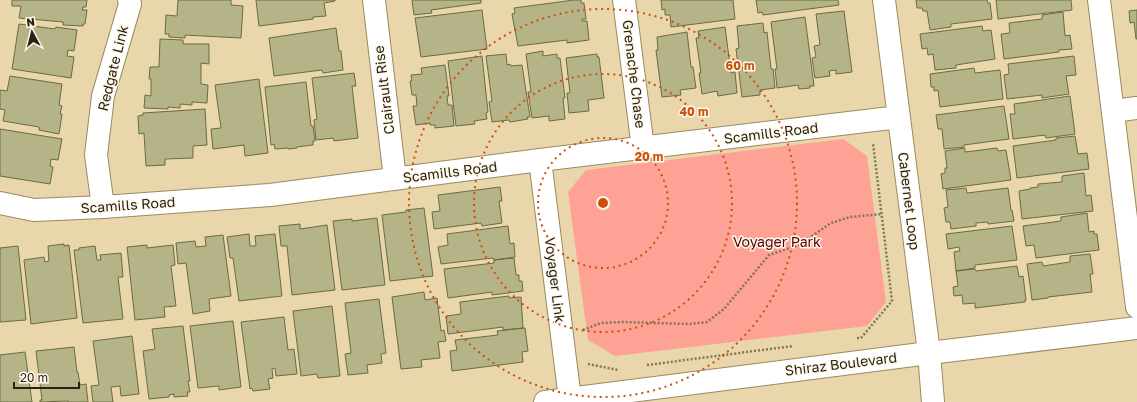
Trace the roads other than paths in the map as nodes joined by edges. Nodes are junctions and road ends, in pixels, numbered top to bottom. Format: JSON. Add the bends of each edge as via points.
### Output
{"nodes":[{"id":1,"x":129,"y":0,"type":"edge"},
{"id":2,"x":374,"y":0,"type":"edge"},
{"id":3,"x":624,"y":0,"type":"edge"},
{"id":4,"x":884,"y":0,"type":"edge"},
{"id":5,"x":1099,"y":0,"type":"edge"},
{"id":6,"x":1137,"y":108,"type":"edge"},
{"id":7,"x":1113,"y":111,"type":"junction"},
{"id":8,"x":899,"y":118,"type":"junction"},
{"id":9,"x":643,"y":148,"type":"junction"},
{"id":10,"x":540,"y":160,"type":"junction"},
{"id":11,"x":395,"y":179,"type":"junction"},
{"id":12,"x":0,"y":203,"type":"edge"},
{"id":13,"x":103,"y":207,"type":"junction"},
{"id":14,"x":1137,"y":306,"type":"edge"},
{"id":15,"x":1137,"y":328,"type":"edge"},
{"id":16,"x":929,"y":353,"type":"junction"},
{"id":17,"x":570,"y":399,"type":"junction"},
{"id":18,"x":545,"y":402,"type":"edge"},
{"id":19,"x":933,"y":402,"type":"edge"}],
"edges":[{"from":1,"to":13,"type":"street","name":"Redgate Link","via":[[130,4],[103,96],[96,155]]},
{"from":2,"to":11,"type":"street","name":"Clairault Rise"},
{"from":3,"to":9,"type":"street","name":"Grenache Chase"},
{"from":4,"to":8,"type":"street","name":"Cabernet Loop"},
{"from":5,"to":7,"type":"street"},
{"from":6,"to":7,"type":"street"},
{"from":7,"to":14,"type":"street"},
{"from":8,"to":9,"type":"street","name":"Scamills Road"},
{"from":8,"to":16,"type":"street","name":"Cabernet Loop"},
{"from":9,"to":10,"type":"street","name":"Scamills Road"},
{"from":10,"to":11,"type":"street","name":"Scamills Road"},
{"from":10,"to":17,"type":"street","name":"Voyager Link"},
{"from":11,"to":13,"type":"street","name":"Scamills Road","via":[[270,195]]},
{"from":12,"to":13,"type":"street","name":"Scamills Road","via":[[34,210]]},
{"from":15,"to":16,"type":"street","name":"Shiraz Boulevard"},
{"from":16,"to":17,"type":"street","name":"Shiraz Boulevard"},
{"from":16,"to":19,"type":"street","name":"Cabernet Loop"},
{"from":17,"to":18,"type":"street","name":"Shiraz Boulevard"}]}
